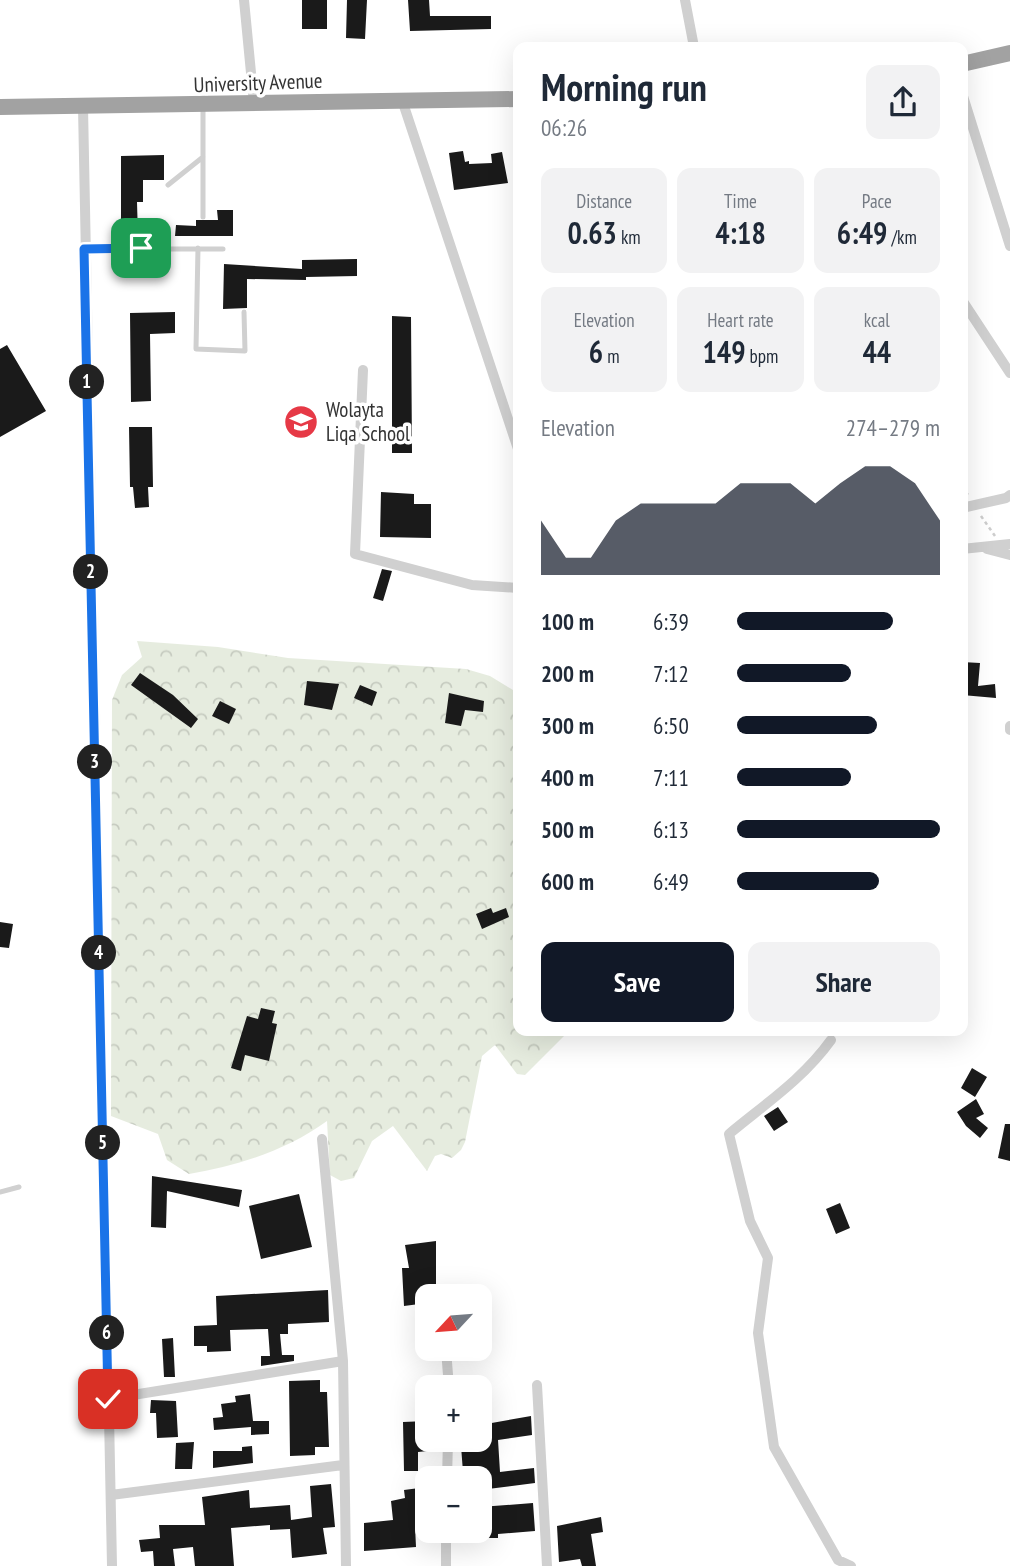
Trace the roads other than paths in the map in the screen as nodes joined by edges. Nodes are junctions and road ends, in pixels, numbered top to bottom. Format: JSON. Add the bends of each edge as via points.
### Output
{"nodes":[{"id":1,"x":244,"y":0,"type":"edge"},
{"id":2,"x":685,"y":0,"type":"edge"},
{"id":3,"x":693,"y":42,"type":"edge"},
{"id":4,"x":1010,"y":53,"type":"edge"},
{"id":5,"x":968,"y":63,"type":"edge"},
{"id":6,"x":513,"y":99,"type":"edge"},
{"id":7,"x":402,"y":100,"type":"junction"},
{"id":8,"x":254,"y":104,"type":"junction"},
{"id":9,"x":203,"y":106,"type":"junction"},
{"id":10,"x":0,"y":107,"type":"edge"},
{"id":11,"x":83,"y":107,"type":"junction"},
{"id":12,"x":968,"y":112,"type":"edge"},
{"id":13,"x":203,"y":157,"type":"junction"},
{"id":14,"x":168,"y":185,"type":"dead end"},
{"id":15,"x":203,"y":216,"type":"dead end"},
{"id":16,"x":1010,"y":246,"type":"edge"},
{"id":17,"x":198,"y":247,"type":"junction"},
{"id":18,"x":84,"y":249,"type":"junction"},
{"id":19,"x":223,"y":249,"type":"dead end"},
{"id":20,"x":968,"y":309,"type":"edge"},
{"id":21,"x":244,"y":312,"type":"dead end"},
{"id":22,"x":363,"y":370,"type":"dead end"},
{"id":23,"x":1010,"y":373,"type":"edge"},
{"id":24,"x":513,"y":434,"type":"edge"},
{"id":25,"x":1010,"y":495,"type":"edge"},
{"id":26,"x":968,"y":507,"type":"edge"},
{"id":27,"x":1010,"y":544,"type":"edge"},
{"id":28,"x":980,"y":547,"type":"junction"},
{"id":29,"x":968,"y":548,"type":"edge"},
{"id":30,"x":1010,"y":555,"type":"edge"},
{"id":31,"x":513,"y":588,"type":"edge"},
{"id":32,"x":831,"y":1040,"type":"dead end"},
{"id":33,"x":322,"y":1139,"type":"dead end"},
{"id":34,"x":19,"y":1187,"type":"dead end"},
{"id":35,"x":0,"y":1192,"type":"edge"},
{"id":36,"x":343,"y":1361,"type":"junction"},
{"id":37,"x":537,"y":1385,"type":"dead end"},
{"id":38,"x":108,"y":1399,"type":"junction"},
{"id":39,"x":343,"y":1465,"type":"junction"},
{"id":40,"x":111,"y":1495,"type":"junction"},
{"id":41,"x":446,"y":1543,"type":"edge"},
{"id":42,"x":446,"y":1565,"type":"edge"},
{"id":43,"x":112,"y":1566,"type":"edge"},
{"id":44,"x":346,"y":1566,"type":"edge"},
{"id":45,"x":433,"y":1566,"type":"edge"},
{"id":46,"x":547,"y":1566,"type":"edge"},
{"id":47,"x":851,"y":1566,"type":"edge"}],
"edges":[{"from":1,"to":8,"type":"street"},
{"from":2,"to":3,"type":"street"},
{"from":4,"to":5,"type":"highway"},
{"from":6,"to":7,"type":"highway","name":"University Avenue"},
{"from":7,"to":8,"type":"highway","name":"University Avenue"},
{"from":7,"to":24,"type":"street"},
{"from":8,"to":9,"type":"highway","name":"University Avenue"},
{"from":9,"to":11,"type":"highway","name":"University Avenue"},
{"from":9,"to":13,"type":"lane"},
{"from":10,"to":11,"type":"highway","name":"University Avenue"},
{"from":11,"to":18,"type":"street"},
{"from":12,"to":16,"type":"street"},
{"from":13,"to":14,"type":"lane"},
{"from":13,"to":15,"type":"lane"},
{"from":17,"to":18,"type":"lane"},
{"from":17,"to":19,"type":"lane"},
{"from":17,"to":21,"type":"lane","via":[[196,349],[245,351]]},
{"from":18,"to":38,"type":"street"},
{"from":20,"to":23,"type":"street"},
{"from":22,"to":31,"type":"street","via":[[355,554],[472,585]]},
{"from":25,"to":26,"type":"street"},
{"from":27,"to":28,"type":"street"},
{"from":28,"to":29,"type":"street"},
{"from":28,"to":30,"type":"street"},
{"from":32,"to":47,"type":"street","via":[[815,1063],[729,1134],[750,1221],[768,1258],[758,1334],[774,1447],[838,1560]]},
{"from":33,"to":36,"type":"street"},
{"from":34,"to":35,"type":"lane"},
{"from":36,"to":38,"type":"street"},
{"from":36,"to":39,"type":"street"},
{"from":37,"to":46,"type":"street"},
{"from":38,"to":40,"type":"street"},
{"from":39,"to":40,"type":"street"},
{"from":39,"to":44,"type":"street"},
{"from":40,"to":43,"type":"street"},
{"from":41,"to":42,"type":"street"},
{"from":42,"to":45,"type":"street"}]}
